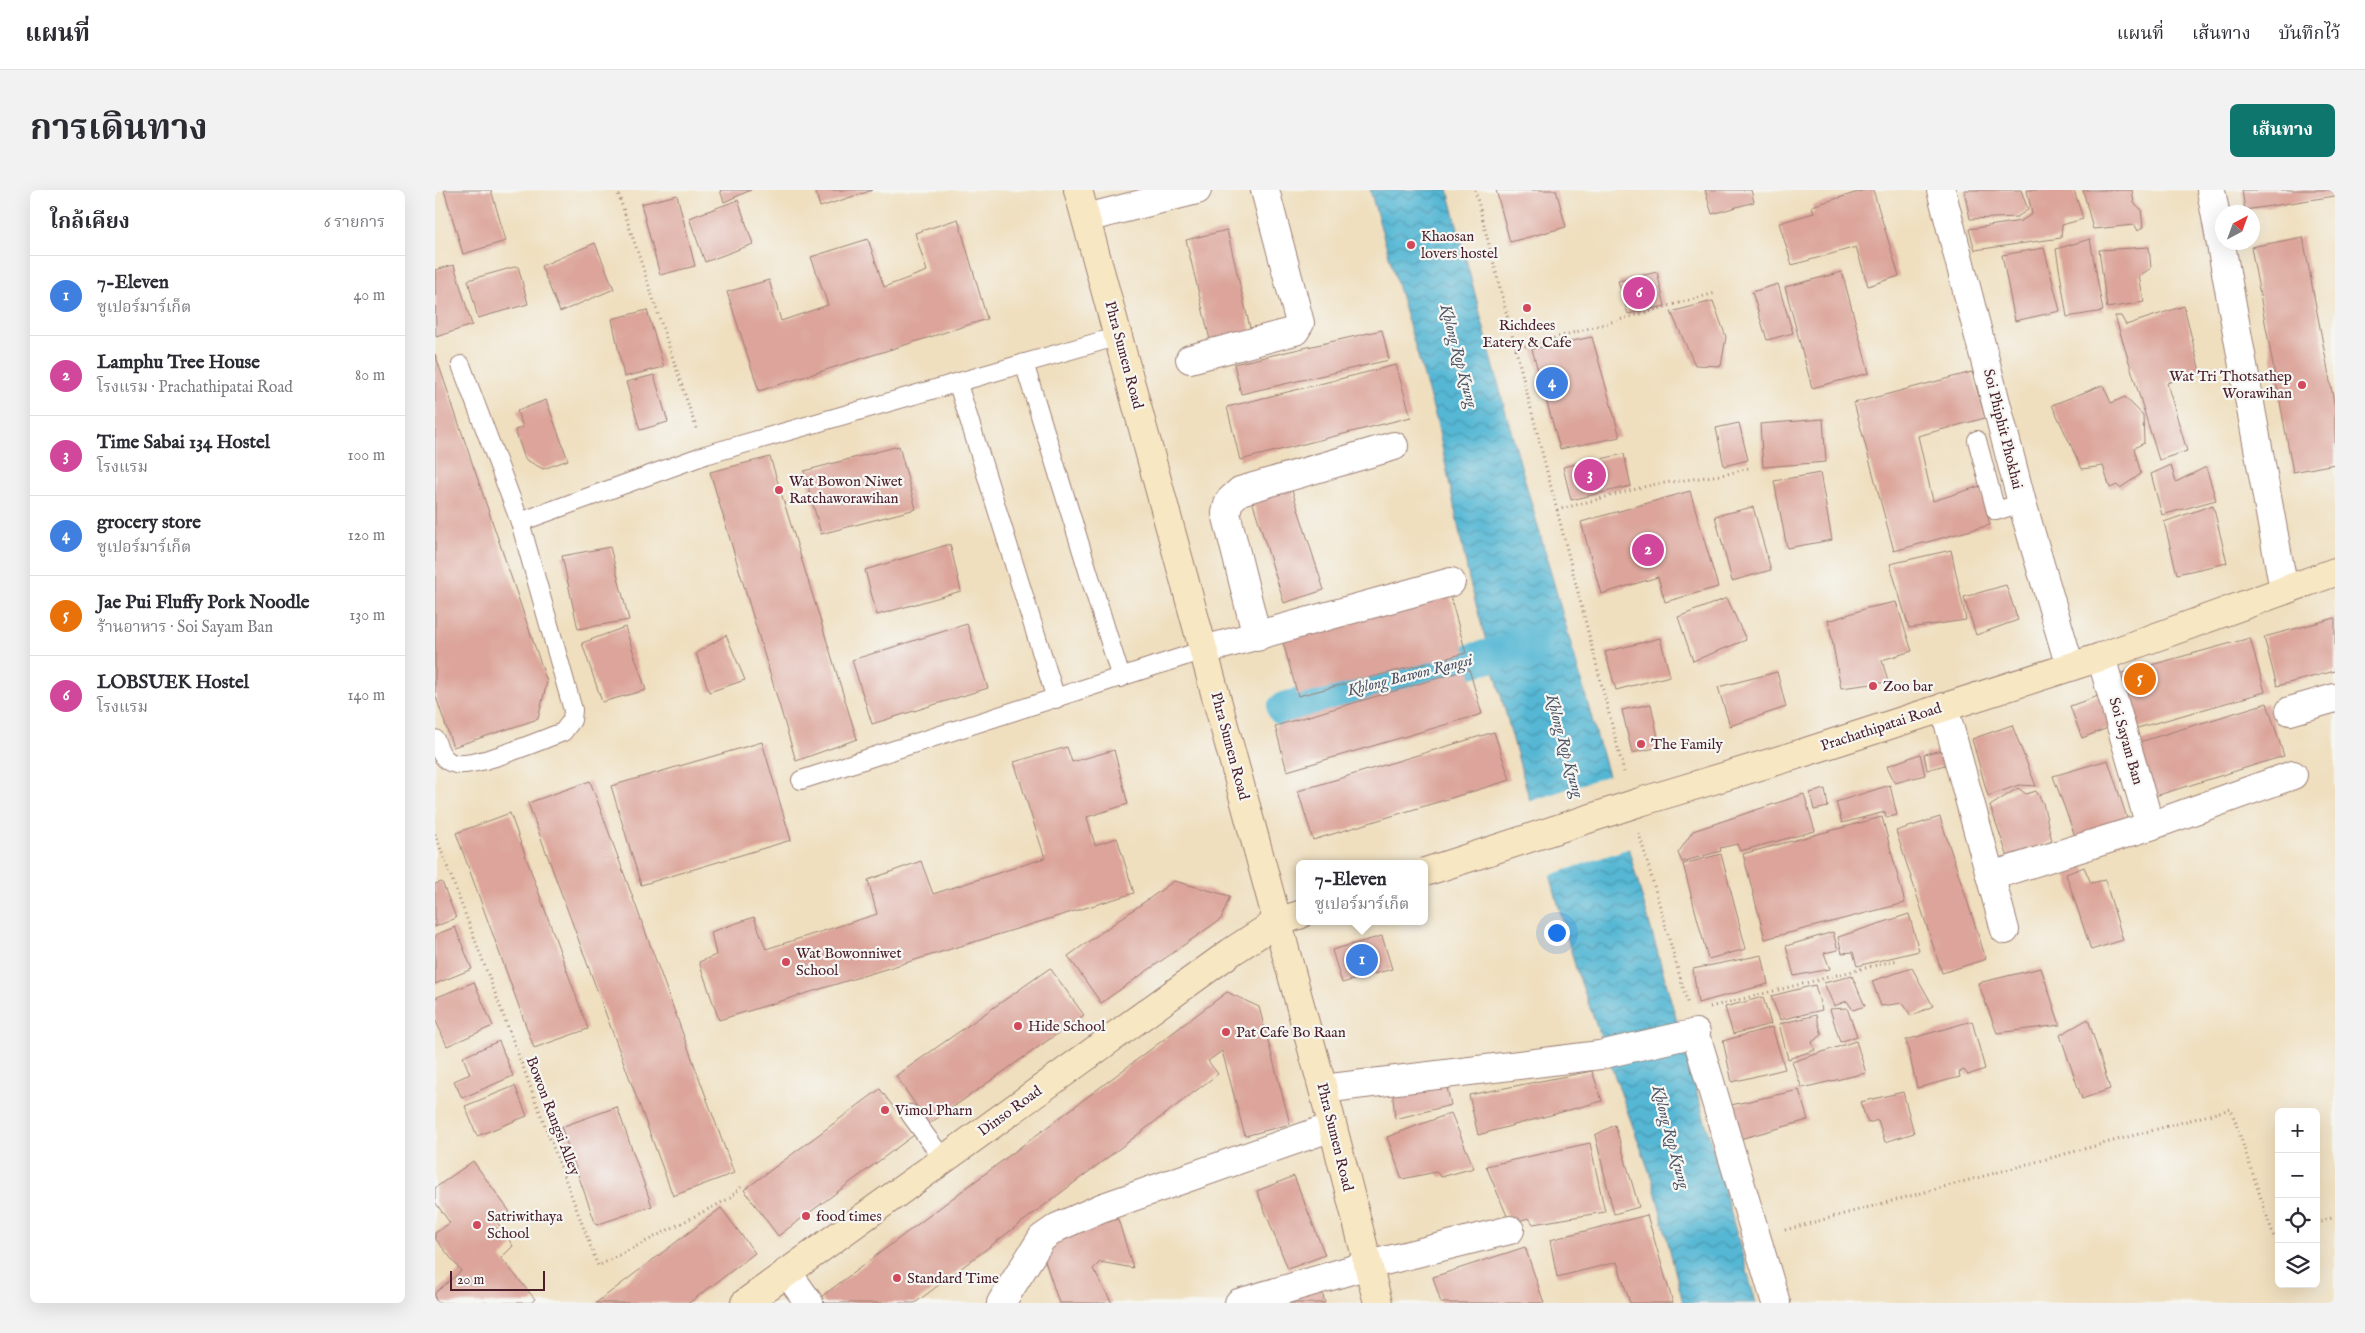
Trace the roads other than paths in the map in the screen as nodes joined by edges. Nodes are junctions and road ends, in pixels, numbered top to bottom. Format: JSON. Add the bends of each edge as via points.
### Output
{"nodes":[{"id":1,"x":1078,"y":190,"type":"edge"},
{"id":2,"x":1197,"y":190,"type":"edge"},
{"id":3,"x":1265,"y":190,"type":"edge"},
{"id":4,"x":1941,"y":190,"type":"edge"},
{"id":5,"x":2211,"y":190,"type":"edge"},
{"id":6,"x":1086,"y":218,"type":"junction"},
{"id":7,"x":1119,"y":336,"type":"junction"},
{"id":8,"x":1190,"y":359,"type":"dead end"},
{"id":9,"x":1024,"y":363,"type":"junction"},
{"id":10,"x":461,"y":365,"type":"dead end"},
{"id":11,"x":958,"y":384,"type":"junction"},
{"id":12,"x":1977,"y":440,"type":"dead end"},
{"id":13,"x":1394,"y":446,"type":"dead end"},
{"id":14,"x":2022,"y":503,"type":"junction"},
{"id":15,"x":520,"y":522,"type":"junction"},
{"id":16,"x":2335,"y":572,"type":"edge"},
{"id":17,"x":1451,"y":582,"type":"dead end"},
{"id":18,"x":2284,"y":590,"type":"junction"},
{"id":19,"x":1257,"y":637,"type":"junction"},
{"id":20,"x":1204,"y":650,"type":"junction"},
{"id":21,"x":2101,"y":657,"type":"junction"},
{"id":22,"x":2070,"y":667,"type":"junction"},
{"id":23,"x":1121,"y":678,"type":"junction"},
{"id":24,"x":2335,"y":698,"type":"edge"},
{"id":25,"x":1056,"y":699,"type":"junction"},
{"id":26,"x":1944,"y":707,"type":"junction"},
{"id":27,"x":2290,"y":711,"type":"dead end"},
{"id":28,"x":435,"y":739,"type":"edge"},
{"id":29,"x":2293,"y":775,"type":"dead end"},
{"id":30,"x":801,"y":780,"type":"dead end"},
{"id":31,"x":2150,"y":826,"type":"junction"},
{"id":32,"x":1428,"y":871,"type":"edge"},
{"id":33,"x":1991,"y":876,"type":"junction"},
{"id":34,"x":1288,"y":918,"type":"edge"},
{"id":35,"x":2005,"y":930,"type":"dead end"},
{"id":36,"x":1323,"y":1089,"type":"junction"},
{"id":37,"x":910,"y":1114,"type":"dead end"},
{"id":38,"x":1332,"y":1127,"type":"junction"},
{"id":39,"x":943,"y":1159,"type":"junction"},
{"id":40,"x":1510,"y":1230,"type":"dead end"},
{"id":41,"x":1368,"y":1265,"type":"junction"},
{"id":42,"x":787,"y":1272,"type":"junction"},
{"id":43,"x":745,"y":1303,"type":"edge"},
{"id":44,"x":809,"y":1303,"type":"edge"},
{"id":45,"x":1001,"y":1303,"type":"edge"},
{"id":46,"x":1239,"y":1303,"type":"edge"},
{"id":47,"x":1378,"y":1303,"type":"edge"},
{"id":48,"x":1776,"y":1303,"type":"edge"}],
"edges":[{"from":1,"to":6,"type":"main road","name":"Phra Sumen Road"},
{"from":2,"to":6,"type":"street"},
{"from":3,"to":8,"type":"street","via":[[1299,328]]},
{"from":4,"to":14,"type":"street","name":"Soi Phiphit Phokhai"},
{"from":5,"to":18,"type":"street"},
{"from":6,"to":7,"type":"main road","name":"Phra Sumen Road"},
{"from":7,"to":9,"type":"lane"},
{"from":7,"to":20,"type":"main road","name":"Phra Sumen Road"},
{"from":9,"to":11,"type":"lane"},
{"from":9,"to":23,"type":"lane"},
{"from":10,"to":15,"type":"lane"},
{"from":11,"to":15,"type":"lane","via":[[705,455]]},
{"from":11,"to":25,"type":"lane"},
{"from":12,"to":14,"type":"lane","via":[[1995,511]]},
{"from":13,"to":19,"type":"street","via":[[1240,491],[1229,500],[1226,513]]},
{"from":14,"to":22,"type":"street","name":"Soi Phiphit Phokhai"},
{"from":15,"to":28,"type":"lane","via":[[573,710],[572,720],[563,732],[475,763],[448,761],[440,753]]},
{"from":16,"to":18,"type":"main road","name":"Prachathipatai Road"},
{"from":17,"to":19,"type":"street"},
{"from":18,"to":21,"type":"main road","name":"Prachathipatai Road"},
{"from":19,"to":20,"type":"street"},
{"from":20,"to":23,"type":"lane"},
{"from":20,"to":34,"type":"main road","name":"Phra Sumen Road"},
{"from":21,"to":22,"type":"main road","name":"Prachathipatai Road"},
{"from":21,"to":31,"type":"street","name":"Soi Sayam Ban"},
{"from":22,"to":26,"type":"main road","name":"Prachathipatai Road"},
{"from":23,"to":25,"type":"lane"},
{"from":24,"to":27,"type":"street"},
{"from":25,"to":30,"type":"lane"},
{"from":26,"to":32,"type":"main road","name":"Prachathipatai Road","bridge":true},
{"from":26,"to":33,"type":"street"},
{"from":29,"to":31,"type":"street"},
{"from":31,"to":33,"type":"street"},
{"from":33,"to":35,"type":"street"},
{"from":34,"to":36,"type":"main road","name":"Phra Sumen Road"},
{"from":34,"to":39,"type":"main road","name":"Dinso Road","via":[[1231,952]]},
{"from":36,"to":38,"type":"main road","name":"Phra Sumen Road"},
{"from":36,"to":48,"type":"street","via":[[1600,1055],[1694,1031]]},
{"from":37,"to":39,"type":"lane"},
{"from":38,"to":41,"type":"main road","name":"Phra Sumen Road"},
{"from":38,"to":45,"type":"street","via":[[1110,1205],[1058,1227],[1042,1238]]},
{"from":39,"to":42,"type":"main road","name":"Dinso Road"},
{"from":40,"to":41,"type":"street"},
{"from":41,"to":46,"type":"street"},
{"from":41,"to":47,"type":"main road","name":"Phra Sumen Road"},
{"from":42,"to":43,"type":"main road","name":"Dinso Road"},
{"from":42,"to":44,"type":"street"}]}
